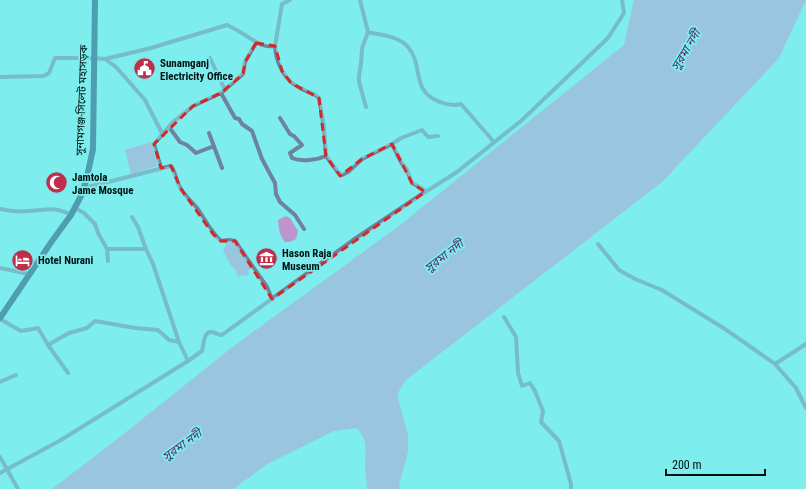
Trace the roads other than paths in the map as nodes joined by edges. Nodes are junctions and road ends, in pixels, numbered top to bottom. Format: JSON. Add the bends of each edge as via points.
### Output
{"nodes":[{"id":1,"x":95,"y":0,"type":"edge"},
{"id":2,"x":290,"y":0,"type":"edge"},
{"id":3,"x":360,"y":0,"type":"edge"},
{"id":4,"x":622,"y":0,"type":"edge"},
{"id":5,"x":368,"y":32,"type":"junction"},
{"id":6,"x":256,"y":43,"type":"junction"},
{"id":7,"x":275,"y":46,"type":"junction"},
{"id":8,"x":94,"y":58,"type":"junction"},
{"id":9,"x":210,"y":58,"type":"dead end"},
{"id":10,"x":105,"y":59,"type":"junction"},
{"id":11,"x":0,"y":77,"type":"edge"},
{"id":12,"x":223,"y":92,"type":"junction"},
{"id":13,"x":366,"y":107,"type":"dead end"},
{"id":14,"x":280,"y":118,"type":"dead end"},
{"id":15,"x":169,"y":127,"type":"junction"},
{"id":16,"x":209,"y":133,"type":"dead end"},
{"id":17,"x":163,"y":135,"type":"junction"},
{"id":18,"x":438,"y":136,"type":"dead end"},
{"id":19,"x":494,"y":142,"type":"junction"},
{"id":20,"x":392,"y":144,"type":"junction"},
{"id":21,"x":214,"y":146,"type":"junction"},
{"id":22,"x":326,"y":156,"type":"junction"},
{"id":23,"x":161,"y":168,"type":"junction"},
{"id":24,"x":222,"y":168,"type":"dead end"},
{"id":25,"x":84,"y":188,"type":"junction"},
{"id":26,"x":425,"y":192,"type":"junction"},
{"id":27,"x":75,"y":208,"type":"junction"},
{"id":28,"x":0,"y":209,"type":"edge"},
{"id":29,"x":72,"y":214,"type":"junction"},
{"id":30,"x":132,"y":217,"type":"dead end"},
{"id":31,"x":304,"y":229,"type":"dead end"},
{"id":32,"x":598,"y":244,"type":"dead end"},
{"id":33,"x":107,"y":249,"type":"junction"},
{"id":34,"x":146,"y":249,"type":"junction"},
{"id":35,"x":108,"y":261,"type":"dead end"},
{"id":36,"x":0,"y":268,"type":"edge"},
{"id":37,"x":29,"y":274,"type":"junction"},
{"id":38,"x":272,"y":299,"type":"junction"},
{"id":39,"x":504,"y":317,"type":"dead end"},
{"id":40,"x":0,"y":318,"type":"edge"},
{"id":41,"x":179,"y":342,"type":"junction"},
{"id":42,"x":806,"y":344,"type":"edge"},
{"id":43,"x":48,"y":345,"type":"junction"},
{"id":44,"x":188,"y":360,"type":"junction"},
{"id":45,"x":775,"y":364,"type":"junction"},
{"id":46,"x":68,"y":373,"type":"dead end"},
{"id":47,"x":16,"y":376,"type":"dead end"},
{"id":48,"x":0,"y":382,"type":"edge"},
{"id":49,"x":806,"y":408,"type":"edge"},
{"id":50,"x":0,"y":457,"type":"edge"},
{"id":51,"x":6,"y":469,"type":"junction"},
{"id":52,"x":0,"y":473,"type":"edge"},
{"id":53,"x":18,"y":489,"type":"edge"},
{"id":54,"x":570,"y":489,"type":"edge"}],
"edges":[{"from":1,"to":8,"type":"main road","name":"সুনামগঞ্জ-সিলেট মহাসড়ক"},
{"from":2,"to":7,"type":"street","via":[[282,4]]},
{"from":3,"to":5,"type":"street"},
{"from":4,"to":19,"type":"street","via":[[624,13],[608,38],[522,120]]},
{"from":5,"to":13,"type":"street","via":[[362,48],[359,76]]},
{"from":5,"to":19,"type":"street","via":[[393,38],[408,47],[425,93],[438,102],[448,105],[461,104]]},
{"from":6,"to":7,"type":"street"},
{"from":6,"to":10,"type":"street","via":[[227,25]]},
{"from":6,"to":12,"type":"street","via":[[245,62],[243,74]]},
{"from":7,"to":22,"type":"street","via":[[282,71],[291,83],[320,98]]},
{"from":8,"to":10,"type":"street"},
{"from":8,"to":11,"type":"street","via":[[56,58],[49,73],[44,76]]},
{"from":8,"to":25,"type":"main road","name":"সুনামগঞ্জ-সিলেট মহাসড়ক","via":[[92,149]]},
{"from":9,"to":12,"type":"street"},
{"from":10,"to":17,"type":"street","via":[[116,67],[145,100]]},
{"from":12,"to":15,"type":"street","via":[[193,106]]},
{"from":12,"to":31,"type":"street","via":[[235,118],[252,131],[262,159],[275,183],[280,202],[295,215]]},
{"from":14,"to":22,"type":"street","via":[[290,134],[302,145],[290,153],[292,158],[298,161]]},
{"from":15,"to":17,"type":"street"},
{"from":15,"to":21,"type":"street","via":[[180,142],[196,154]]},
{"from":16,"to":21,"type":"street"},
{"from":17,"to":23,"type":"street","via":[[154,144]]},
{"from":18,"to":20,"type":"street","via":[[428,137],[422,130]]},
{"from":19,"to":26,"type":"street","via":[[457,172]]},
{"from":20,"to":22,"type":"street","via":[[362,160],[342,175]]},
{"from":20,"to":26,"type":"street","via":[[412,183]]},
{"from":21,"to":24,"type":"street"},
{"from":23,"to":25,"type":"street"},
{"from":23,"to":38,"type":"street","via":[[172,166],[181,189],[203,216],[213,234],[221,241],[235,241]]},
{"from":25,"to":27,"type":"main road","name":"সুনামগঞ্জ-সিলেট মহাসড়ক"},
{"from":26,"to":38,"type":"street"},
{"from":27,"to":29,"type":"main road","name":"সুনামগঞ্জ-সিলেট মহাসড়ক"},
{"from":27,"to":33,"type":"street","via":[[95,224]]},
{"from":28,"to":29,"type":"street","via":[[28,211],[50,208]]},
{"from":29,"to":37,"type":"main road","name":"সুনামগঞ্জ-সিলেট মহাসড়ক"},
{"from":30,"to":34,"type":"street"},
{"from":32,"to":45,"type":"street","via":[[619,270],[662,290],[725,328]]},
{"from":33,"to":34,"type":"street"},
{"from":33,"to":35,"type":"street"},
{"from":34,"to":41,"type":"street","via":[[154,264]]},
{"from":36,"to":37,"type":"street"},
{"from":37,"to":40,"type":"main road","name":"সুনামগঞ্জ-সিলেট মহাসড়ক"},
{"from":38,"to":44,"type":"street","via":[[222,335],[208,333],[202,351]]},
{"from":39,"to":54,"type":"street","via":[[516,337],[518,373],[522,386],[530,383],[544,411],[541,422],[559,441],[571,484]]},
{"from":40,"to":43,"type":"street","via":[[21,331],[38,328]]},
{"from":41,"to":43,"type":"street","via":[[169,340],[158,330],[95,321],[87,328],[69,333]]},
{"from":41,"to":44,"type":"street"},
{"from":42,"to":45,"type":"street"},
{"from":43,"to":46,"type":"street"},
{"from":44,"to":51,"type":"street","via":[[61,440]]},
{"from":45,"to":49,"type":"street","via":[[796,388]]},
{"from":47,"to":48,"type":"street"},
{"from":50,"to":51,"type":"street"},
{"from":51,"to":52,"type":"street"},
{"from":51,"to":53,"type":"street"}]}
